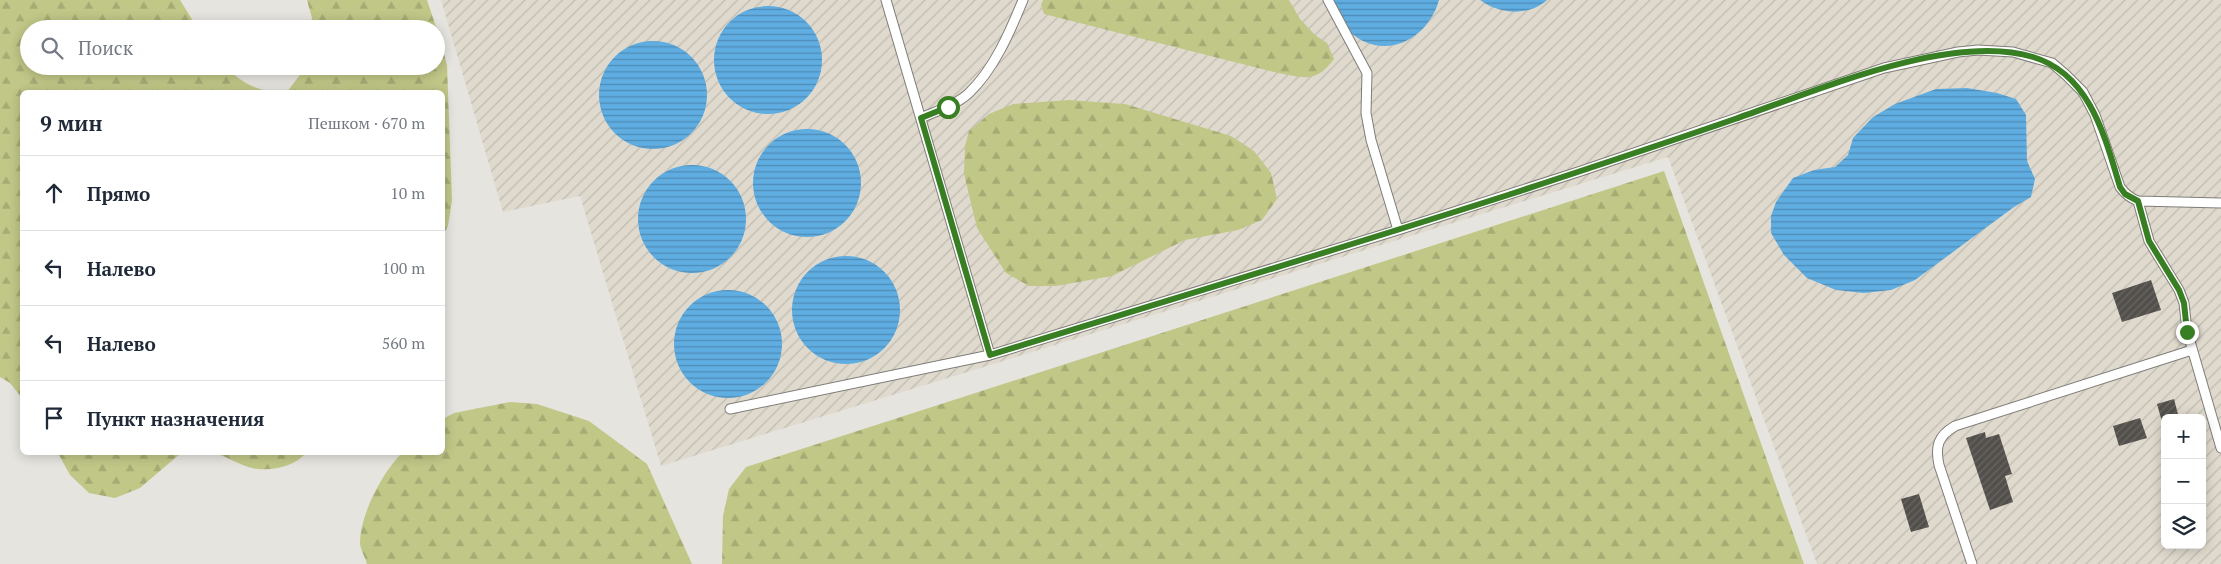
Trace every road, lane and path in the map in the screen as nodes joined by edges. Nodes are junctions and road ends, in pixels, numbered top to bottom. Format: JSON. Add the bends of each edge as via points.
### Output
{"nodes":[{"id":1,"x":886,"y":0,"type":"edge"},
{"id":2,"x":1023,"y":0,"type":"edge"},
{"id":3,"x":1328,"y":0,"type":"edge"},
{"id":4,"x":921,"y":118,"type":"junction"},
{"id":5,"x":2138,"y":201,"type":"junction"},
{"id":6,"x":2221,"y":203,"type":"edge"},
{"id":7,"x":1398,"y":230,"type":"junction"},
{"id":8,"x":2192,"y":350,"type":"junction"},
{"id":9,"x":990,"y":355,"type":"junction"},
{"id":10,"x":730,"y":409,"type":"dead end"},
{"id":11,"x":2221,"y":448,"type":"edge"},
{"id":12,"x":1972,"y":564,"type":"edge"}],
"edges":[{"from":1,"to":4,"type":"lane"},
{"from":2,"to":4,"type":"lane","via":[[1000,49],[968,94]]},
{"from":3,"to":7,"type":"lane","via":[[1367,73],[1366,113],[1371,140]]},
{"from":4,"to":9,"type":"lane"},
{"from":5,"to":6,"type":"lane"},
{"from":5,"to":7,"type":"lane","via":[[2120,187],[2096,115],[2083,92],[2066,75],[2052,64],[2033,57],[1978,50],[1884,68]]},
{"from":5,"to":8,"type":"lane","via":[[2149,241],[2184,303]]},
{"from":7,"to":9,"type":"lane"},
{"from":8,"to":11,"type":"lane"},
{"from":8,"to":12,"type":"lane","via":[[1955,426],[1944,433],[1936,448],[1939,465]]},
{"from":9,"to":10,"type":"lane"}]}
